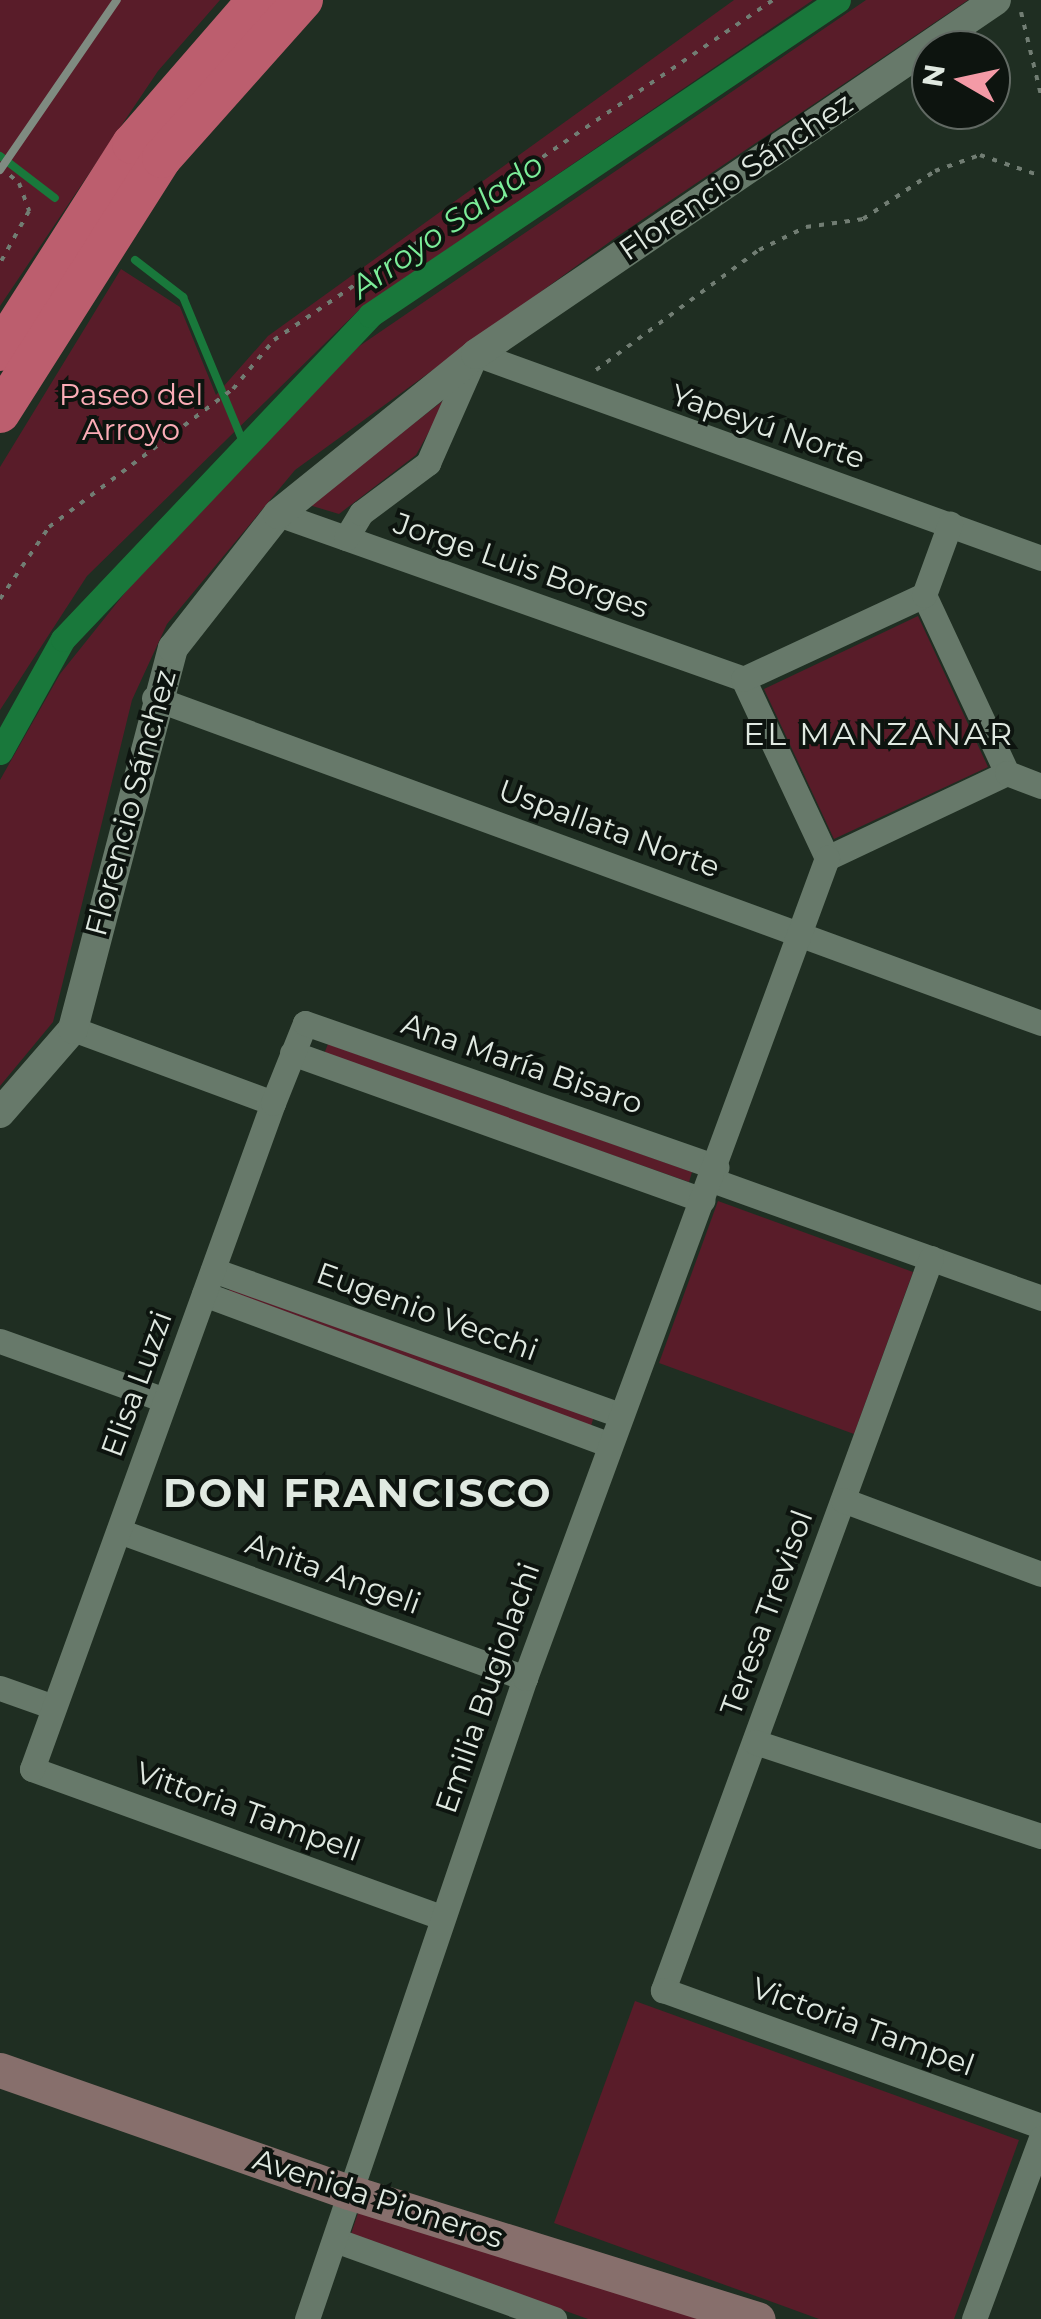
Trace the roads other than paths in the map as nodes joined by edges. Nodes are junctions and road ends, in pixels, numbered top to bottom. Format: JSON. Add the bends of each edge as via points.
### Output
{"nodes":[{"id":1,"x":246,"y":0,"type":"edge"},
{"id":2,"x":257,"y":0,"type":"edge"},
{"id":3,"x":304,"y":0,"type":"edge"},
{"id":4,"x":996,"y":0,"type":"edge"},
{"id":5,"x":188,"y":70,"type":"junction"},
{"id":6,"x":0,"y":351,"type":"edge"},
{"id":7,"x":476,"y":354,"type":"junction"},
{"id":8,"x":0,"y":413,"type":"edge"},
{"id":9,"x":278,"y":514,"type":"junction"},
{"id":10,"x":950,"y":524,"type":"junction"},
{"id":11,"x":346,"y":538,"type":"junction"},
{"id":12,"x":1041,"y":558,"type":"edge"},
{"id":13,"x":924,"y":596,"type":"junction"},
{"id":14,"x":743,"y":679,"type":"junction"},
{"id":15,"x":154,"y":698,"type":"junction"},
{"id":16,"x":1007,"y":773,"type":"junction"},
{"id":17,"x":1041,"y":786,"type":"edge"},
{"id":18,"x":827,"y":858,"type":"junction"},
{"id":19,"x":800,"y":931,"type":"junction"},
{"id":20,"x":305,"y":1023,"type":"joint"},
{"id":21,"x":1041,"y":1023,"type":"edge"},
{"id":22,"x":72,"y":1029,"type":"junction"},
{"id":23,"x":292,"y":1053,"type":"junction"},
{"id":24,"x":274,"y":1103,"type":"junction"},
{"id":25,"x":0,"y":1114,"type":"edge"},
{"id":26,"x":711,"y":1182,"type":"junction"},
{"id":27,"x":931,"y":1258,"type":"junction"},
{"id":28,"x":209,"y":1282,"type":"junction"},
{"id":29,"x":1041,"y":1298,"type":"edge"},
{"id":30,"x":0,"y":1341,"type":"edge"},
{"id":31,"x":165,"y":1400,"type":"junction"},
{"id":32,"x":620,"y":1416,"type":"junction"},
{"id":33,"x":609,"y":1444,"type":"junction"},
{"id":34,"x":843,"y":1500,"type":"junction"},
{"id":35,"x":119,"y":1531,"type":"junction"},
{"id":36,"x":1041,"y":1574,"type":"edge"},
{"id":37,"x":525,"y":1678,"type":"junction"},
{"id":38,"x":0,"y":1688,"type":"edge"},
{"id":39,"x":54,"y":1707,"type":"junction"},
{"id":40,"x":754,"y":1742,"type":"junction"},
{"id":41,"x":32,"y":1768,"type":"joint"},
{"id":42,"x":1041,"y":1836,"type":"edge"},
{"id":43,"x":442,"y":1917,"type":"junction"},
{"id":44,"x":663,"y":1990,"type":"joint"},
{"id":45,"x":0,"y":2070,"type":"edge"},
{"id":46,"x":1041,"y":2126,"type":"edge"},
{"id":47,"x":1041,"y":2138,"type":"edge"},
{"id":48,"x":349,"y":2192,"type":"junction"},
{"id":49,"x":336,"y":2240,"type":"junction"},
{"id":50,"x":307,"y":2319,"type":"edge"},
{"id":51,"x":554,"y":2319,"type":"edge"},
{"id":52,"x":758,"y":2319,"type":"edge"},
{"id":53,"x":974,"y":2319,"type":"edge"}],
"edges":[{"from":1,"to":5,"type":"highway"},
{"from":2,"to":5,"type":"highway"},
{"from":3,"to":8,"type":"highway","via":[[162,158]]},
{"from":4,"to":7,"type":"street","name":"Florencio Sánchez"},
{"from":5,"to":6,"type":"highway"},
{"from":7,"to":9,"type":"street","name":"Florencio Sánchez"},
{"from":7,"to":10,"type":"street","name":"Yapeyú Norte","via":[[567,392]]},
{"from":7,"to":11,"type":"street","via":[[428,463],[361,513]]},
{"from":9,"to":11,"type":"street","name":"Jorge Luis Borges"},
{"from":9,"to":15,"type":"street","name":"Florencio Sánchez","via":[[173,648]]},
{"from":10,"to":12,"type":"street","name":"Yapeyú Norte"},
{"from":10,"to":13,"type":"street"},
{"from":11,"to":14,"type":"street","name":"Jorge Luis Borges"},
{"from":13,"to":14,"type":"street"},
{"from":13,"to":16,"type":"street"},
{"from":14,"to":18,"type":"street"},
{"from":15,"to":19,"type":"street","name":"Uspallata Norte"},
{"from":15,"to":22,"type":"street","name":"Florencio Sánchez"},
{"from":16,"to":17,"type":"street"},
{"from":16,"to":18,"type":"street"},
{"from":18,"to":19,"type":"street","name":"Emilia Bugiolachi"},
{"from":19,"to":21,"type":"street","name":"Uspallata Norte"},
{"from":19,"to":26,"type":"street","name":"Emilia Bugiolachi"},
{"from":20,"to":23,"type":"street","name":"Elisa Luzzi"},
{"from":20,"to":26,"type":"street","name":"Ana María Bisaro"},
{"from":22,"to":24,"type":"street"},
{"from":22,"to":25,"type":"street","name":"Florencio Sánchez"},
{"from":23,"to":24,"type":"street","name":"Elisa Luzzi"},
{"from":23,"to":26,"type":"street","name":"Ana María Bisaro"},
{"from":24,"to":28,"type":"street","name":"Elisa Luzzi"},
{"from":26,"to":27,"type":"street","name":"Ana María Bisaro"},
{"from":26,"to":32,"type":"street","name":"Emilia Bugiolachi"},
{"from":27,"to":29,"type":"street","name":"Ana María Bisaro"},
{"from":27,"to":34,"type":"street","name":"Teresa Trevisol"},
{"from":28,"to":31,"type":"street","name":"Elisa Luzzi"},
{"from":28,"to":32,"type":"street","name":"Eugenio Vecchi"},
{"from":28,"to":33,"type":"street","name":"Eugenio Vecchi"},
{"from":30,"to":31,"type":"street"},
{"from":31,"to":35,"type":"street","name":"Elisa Luzzi"},
{"from":32,"to":33,"type":"street","name":"Emilia Bugiolachi"},
{"from":33,"to":37,"type":"street","name":"Emilia Bugiolachi"},
{"from":34,"to":36,"type":"street"},
{"from":34,"to":40,"type":"street","name":"Teresa Trevisol"},
{"from":35,"to":37,"type":"street","name":"Anita Angeli"},
{"from":35,"to":39,"type":"street","name":"Elisa Luzzi"},
{"from":37,"to":43,"type":"street","name":"Emilia Bugiolachi"},
{"from":38,"to":39,"type":"street"},
{"from":39,"to":41,"type":"street","name":"Elisa Luzzi"},
{"from":40,"to":42,"type":"street"},
{"from":40,"to":44,"type":"street","name":"Teresa Trevisol"},
{"from":41,"to":43,"type":"street","name":"Vittoria Tampell"},
{"from":43,"to":48,"type":"street","name":"Emilia Bugiolachi"},
{"from":44,"to":46,"type":"street","name":"Victoria Tampel"},
{"from":45,"to":48,"type":"main road","name":"Avenida Pioneros"},
{"from":47,"to":53,"type":"street"},
{"from":48,"to":49,"type":"street","name":"Emilia Bugiolachi"},
{"from":48,"to":52,"type":"main road","name":"Avenida Pioneros"},
{"from":49,"to":50,"type":"street","name":"Emilia Bugiolachi"},
{"from":49,"to":51,"type":"street","name":"Avenida Pioneros"}]}
